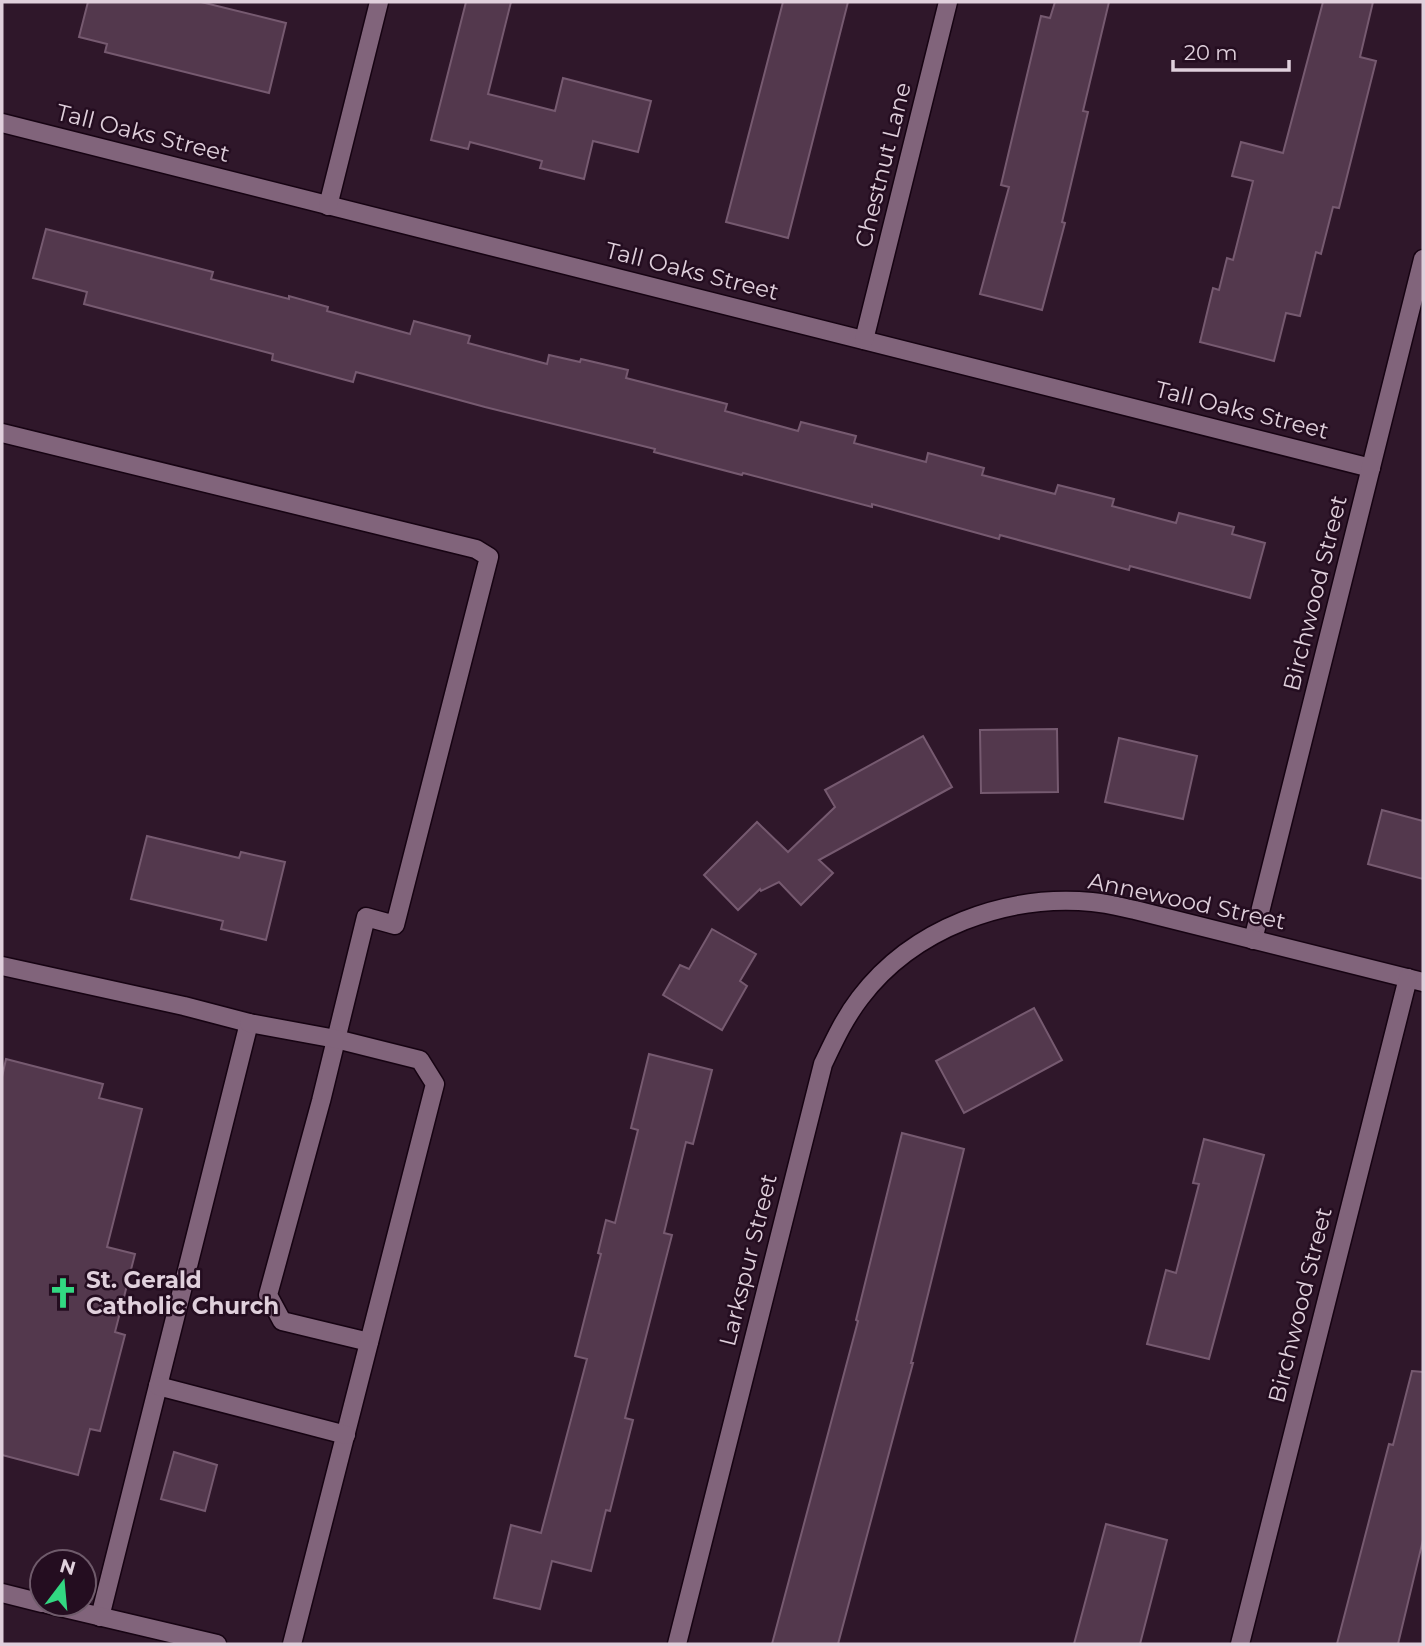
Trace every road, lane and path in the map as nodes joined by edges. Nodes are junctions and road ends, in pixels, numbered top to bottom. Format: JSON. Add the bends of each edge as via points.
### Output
{"nodes":[{"id":1,"x":379,"y":2,"type":"edge"},
{"id":2,"x":948,"y":2,"type":"edge"},
{"id":3,"x":2,"y":123,"type":"edge"},
{"id":4,"x":328,"y":206,"type":"junction"},
{"id":5,"x":1423,"y":259,"type":"edge"},
{"id":6,"x":864,"y":340,"type":"junction"},
{"id":7,"x":2,"y":433,"type":"edge"},
{"id":8,"x":1371,"y":468,"type":"junction"},
{"id":9,"x":942,"y":930,"type":"joint"},
{"id":10,"x":1253,"y":940,"type":"junction"},
{"id":11,"x":2,"y":966,"type":"edge"},
{"id":12,"x":1415,"y":980,"type":"edge"},
{"id":13,"x":249,"y":1023,"type":"junction"},
{"id":14,"x":336,"y":1039,"type":"junction"},
{"id":15,"x":369,"y":1342,"type":"junction"},
{"id":16,"x":158,"y":1386,"type":"junction"},
{"id":17,"x":346,"y":1435,"type":"junction"},
{"id":18,"x":2,"y":1593,"type":"edge"},
{"id":19,"x":28,"y":1599,"type":"edge"},
{"id":20,"x":100,"y":1617,"type":"joint"},
{"id":21,"x":217,"y":1644,"type":"edge"},
{"id":22,"x":292,"y":1644,"type":"edge"},
{"id":23,"x":677,"y":1644,"type":"edge"},
{"id":24,"x":1240,"y":1644,"type":"edge"}],
"edges":[{"from":1,"to":4,"type":"street"},
{"from":2,"to":6,"type":"street","name":"Chestnut Lane"},
{"from":3,"to":4,"type":"street","name":"Tall Oaks Street"},
{"from":4,"to":6,"type":"street","name":"Tall Oaks Street"},
{"from":5,"to":8,"type":"street","name":"Birchwood Street"},
{"from":6,"to":8,"type":"street","name":"Tall Oaks Street"},
{"from":7,"to":14,"type":"street","via":[[476,549],[489,557],[395,925],[366,917]]},
{"from":8,"to":10,"type":"street","name":"Birchwood Street"},
{"from":9,"to":10,"type":"street","name":"Annewood Street","via":[[974,915],[1023,903],[1083,901]]},
{"from":9,"to":23,"type":"street","name":"Larkspur Street","via":[[884,971],[860,998],[823,1064]]},
{"from":10,"to":12,"type":"street","name":"Annewood Street"},
{"from":11,"to":13,"type":"street"},
{"from":12,"to":24,"type":"street","name":"Birchwood Street"},
{"from":13,"to":14,"type":"street"},
{"from":13,"to":16,"type":"street"},
{"from":14,"to":15,"type":"street","via":[[420,1060],[435,1084]]},
{"from":14,"to":15,"type":"street","via":[[268,1295],[282,1321]]},
{"from":15,"to":17,"type":"street"},
{"from":16,"to":17,"type":"street"},
{"from":16,"to":20,"type":"street"},
{"from":17,"to":22,"type":"street"},
{"from":18,"to":19,"type":"street"},
{"from":20,"to":21,"type":"street"}]}
